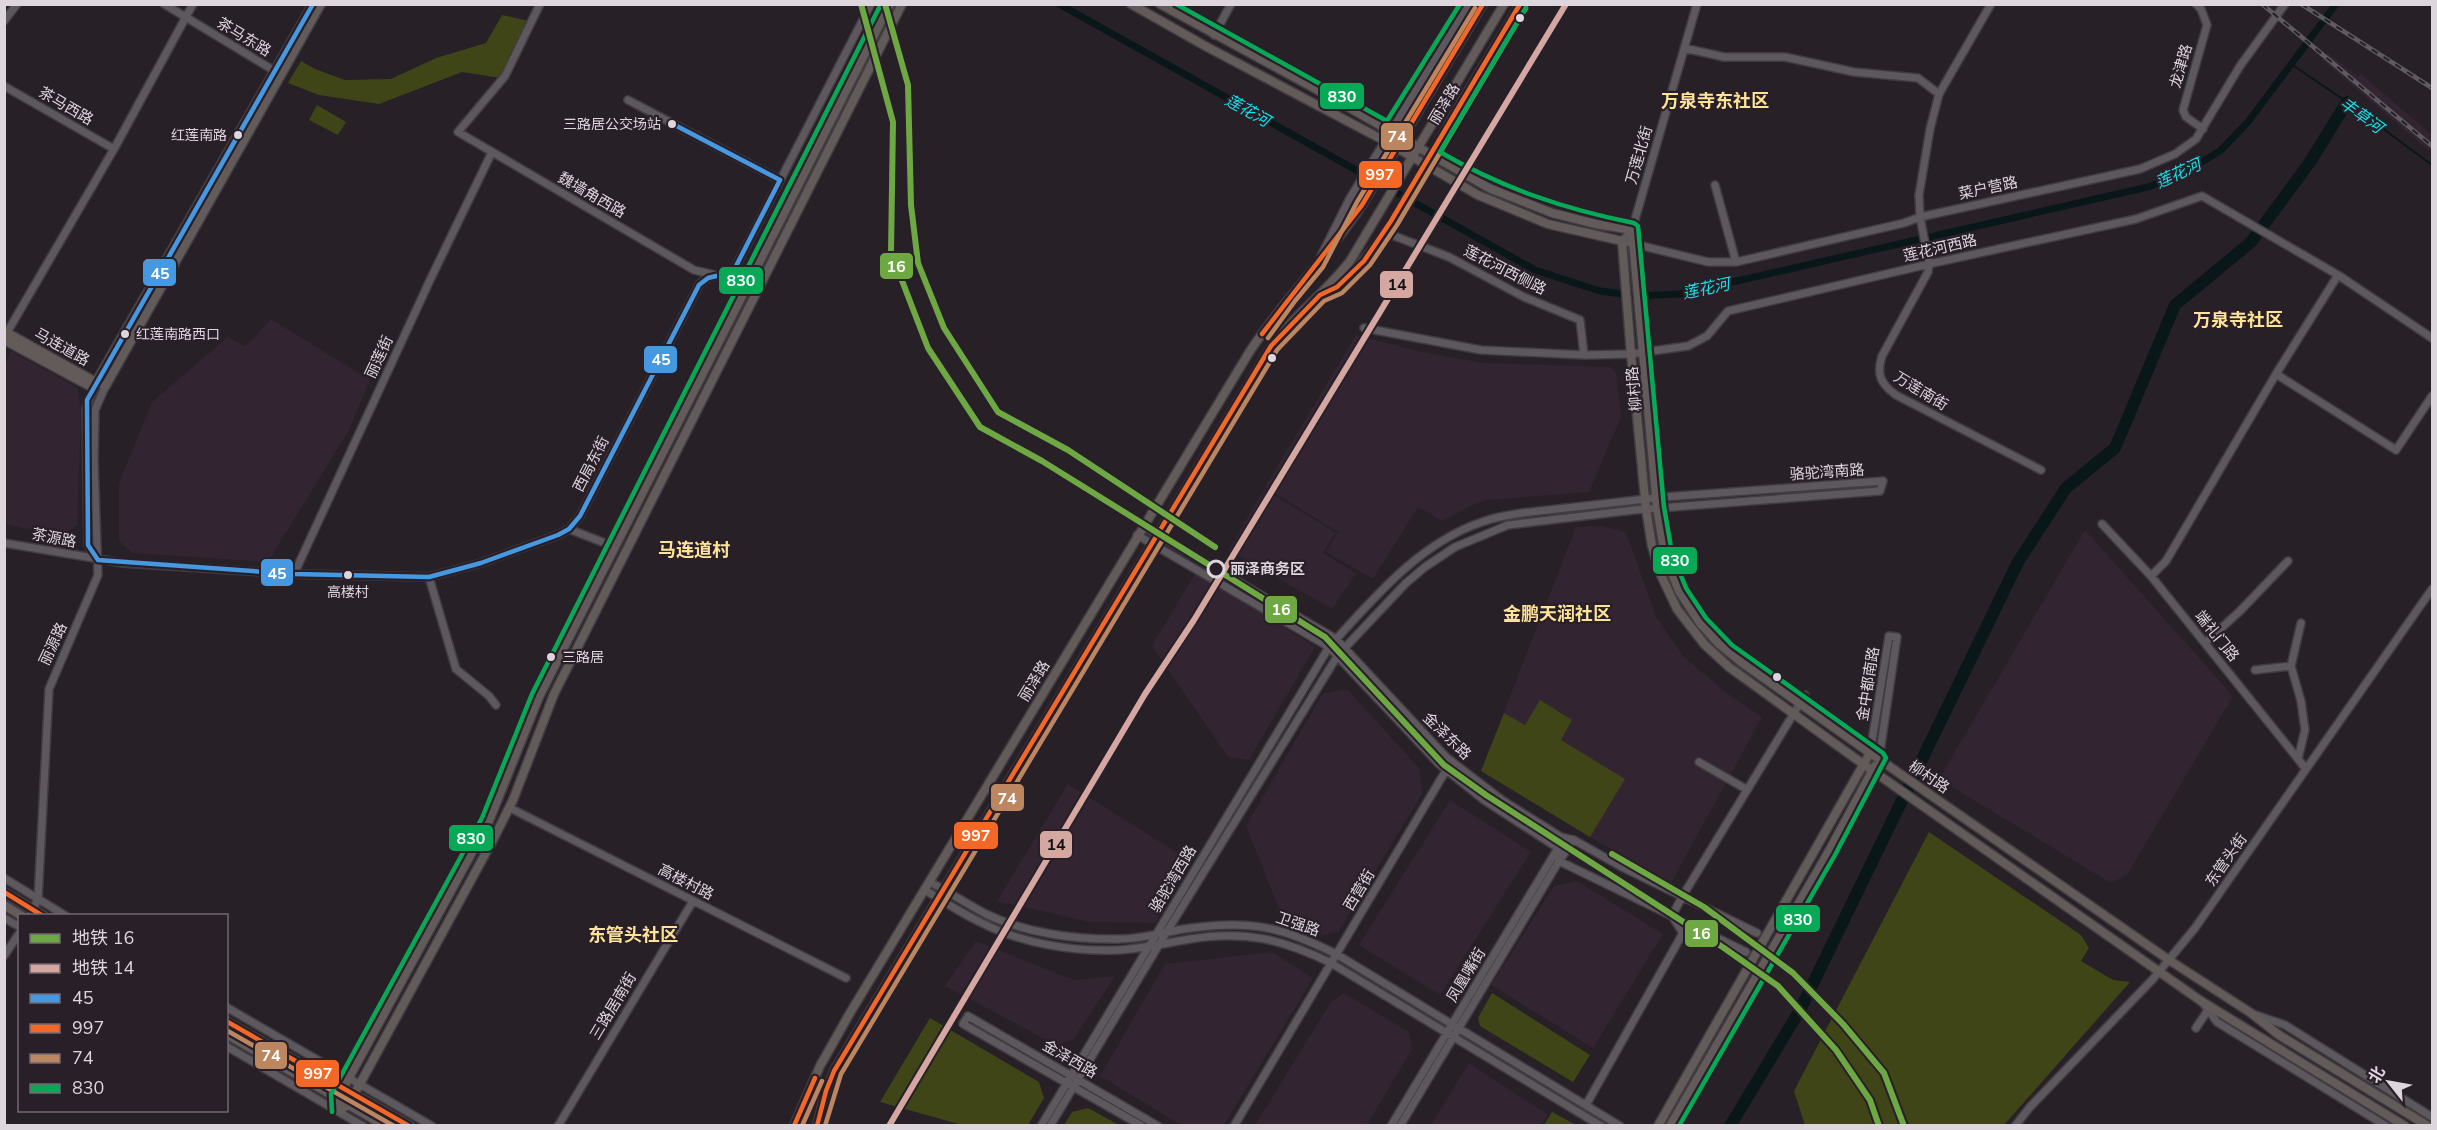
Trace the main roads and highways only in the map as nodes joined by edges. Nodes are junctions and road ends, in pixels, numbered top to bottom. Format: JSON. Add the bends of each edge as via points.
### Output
{"nodes":[{"id":1,"x":313,"y":4,"type":"edge"},
{"id":2,"x":321,"y":4,"type":"edge"},
{"id":3,"x":890,"y":4,"type":"edge"},
{"id":4,"x":902,"y":4,"type":"edge"},
{"id":5,"x":1131,"y":4,"type":"edge"},
{"id":6,"x":1160,"y":4,"type":"edge"},
{"id":7,"x":1483,"y":4,"type":"edge"},
{"id":8,"x":1504,"y":4,"type":"edge"},
{"id":9,"x":277,"y":73,"type":"junction"},
{"id":10,"x":1403,"y":139,"type":"junction"},
{"id":11,"x":1397,"y":148,"type":"junction"},
{"id":12,"x":1419,"y":148,"type":"junction"},
{"id":13,"x":1413,"y":158,"type":"junction"},
{"id":14,"x":5,"y":335,"type":"edge"},
{"id":15,"x":104,"y":390,"type":"road end"},
{"id":16,"x":1870,"y":753,"type":"junction"},
{"id":17,"x":1879,"y":759,"type":"junction"},
{"id":18,"x":1863,"y":764,"type":"junction"},
{"id":19,"x":1873,"y":771,"type":"junction"},
{"id":20,"x":4,"y":892,"type":"edge"},
{"id":21,"x":4,"y":905,"type":"edge"},
{"id":22,"x":31,"y":912,"type":"edge"},
{"id":23,"x":20,"y":914,"type":"edge"},
{"id":24,"x":228,"y":1022,"type":"edge"},
{"id":25,"x":228,"y":1036,"type":"edge"},
{"id":26,"x":344,"y":1087,"type":"junction"},
{"id":27,"x":355,"y":1093,"type":"junction"},
{"id":28,"x":338,"y":1098,"type":"junction"},
{"id":29,"x":349,"y":1104,"type":"junction"},
{"id":30,"x":385,"y":1125,"type":"edge"},
{"id":31,"x":410,"y":1125,"type":"edge"},
{"id":32,"x":794,"y":1125,"type":"edge"},
{"id":33,"x":817,"y":1125,"type":"edge"},
{"id":34,"x":1658,"y":1125,"type":"edge"},
{"id":35,"x":1670,"y":1125,"type":"edge"},
{"id":36,"x":2405,"y":1125,"type":"edge"},
{"id":37,"x":2428,"y":1125,"type":"edge"}],
"edges":[{"from":1,"to":9,"type":"main road"},
{"from":2,"to":9,"type":"main road"},
{"from":3,"to":26,"type":"main road","via":[[532,711],[492,815]]},
{"from":4,"to":27,"type":"main road","via":[[554,694],[495,836]]},
{"from":5,"to":11,"type":"main road"},
{"from":6,"to":10,"type":"main road"},
{"from":7,"to":10,"type":"main road","name":"丽泽路"},
{"from":8,"to":12,"type":"main road","name":"丽泽路"},
{"from":9,"to":14,"type":"main road","name":"马连道路","via":[[94,385]]},
{"from":9,"to":15,"type":"main road","via":[[251,130]]},
{"from":10,"to":11,"type":"main road","name":"丽泽路"},
{"from":10,"to":12,"type":"main road"},
{"from":11,"to":13,"type":"main road"},
{"from":11,"to":32,"type":"main road","name":"丽泽路","via":[[1362,205],[1270,321],[1137,535],[845,1022]]},
{"from":12,"to":13,"type":"main road","name":"丽泽路"},
{"from":12,"to":16,"type":"main road","name":"柳村路","via":[[1523,203],[1574,219],[1632,230],[1657,503],[1665,555],[1679,591],[1690,610],[1727,651],[1802,699]]},
{"from":13,"to":18,"type":"main road","name":"柳村路","via":[[1423,168],[1515,212],[1622,241],[1646,504],[1660,573],[1685,621],[1718,657]]},
{"from":13,"to":33,"type":"main road","name":"丽泽路","via":[[1350,261],[1271,346],[834,1071]]},
{"from":16,"to":17,"type":"main road","name":"柳村路"},
{"from":16,"to":18,"type":"main road","name":"金中都南路"},
{"from":17,"to":19,"type":"main road","name":"金中都南路"},
{"from":17,"to":37,"type":"main road","name":"柳村路","via":[[2279,1035]]},
{"from":18,"to":19,"type":"main road","name":"柳村路"},
{"from":18,"to":34,"type":"main road","name":"金中都南路"},
{"from":19,"to":35,"type":"main road","name":"金中都南路"},
{"from":19,"to":36,"type":"main road","name":"柳村路","via":[[2201,1001]]},
{"from":20,"to":22,"type":"main road"},
{"from":21,"to":23,"type":"main road"},
{"from":24,"to":26,"type":"main road"},
{"from":25,"to":28,"type":"main road"},
{"from":26,"to":27,"type":"main road"},
{"from":26,"to":28,"type":"main road"},
{"from":27,"to":29,"type":"main road"},
{"from":27,"to":31,"type":"main road"},
{"from":28,"to":29,"type":"main road"},
{"from":28,"to":29,"type":"main road","via":[[339,1112]]},
{"from":29,"to":30,"type":"main road"}]}
